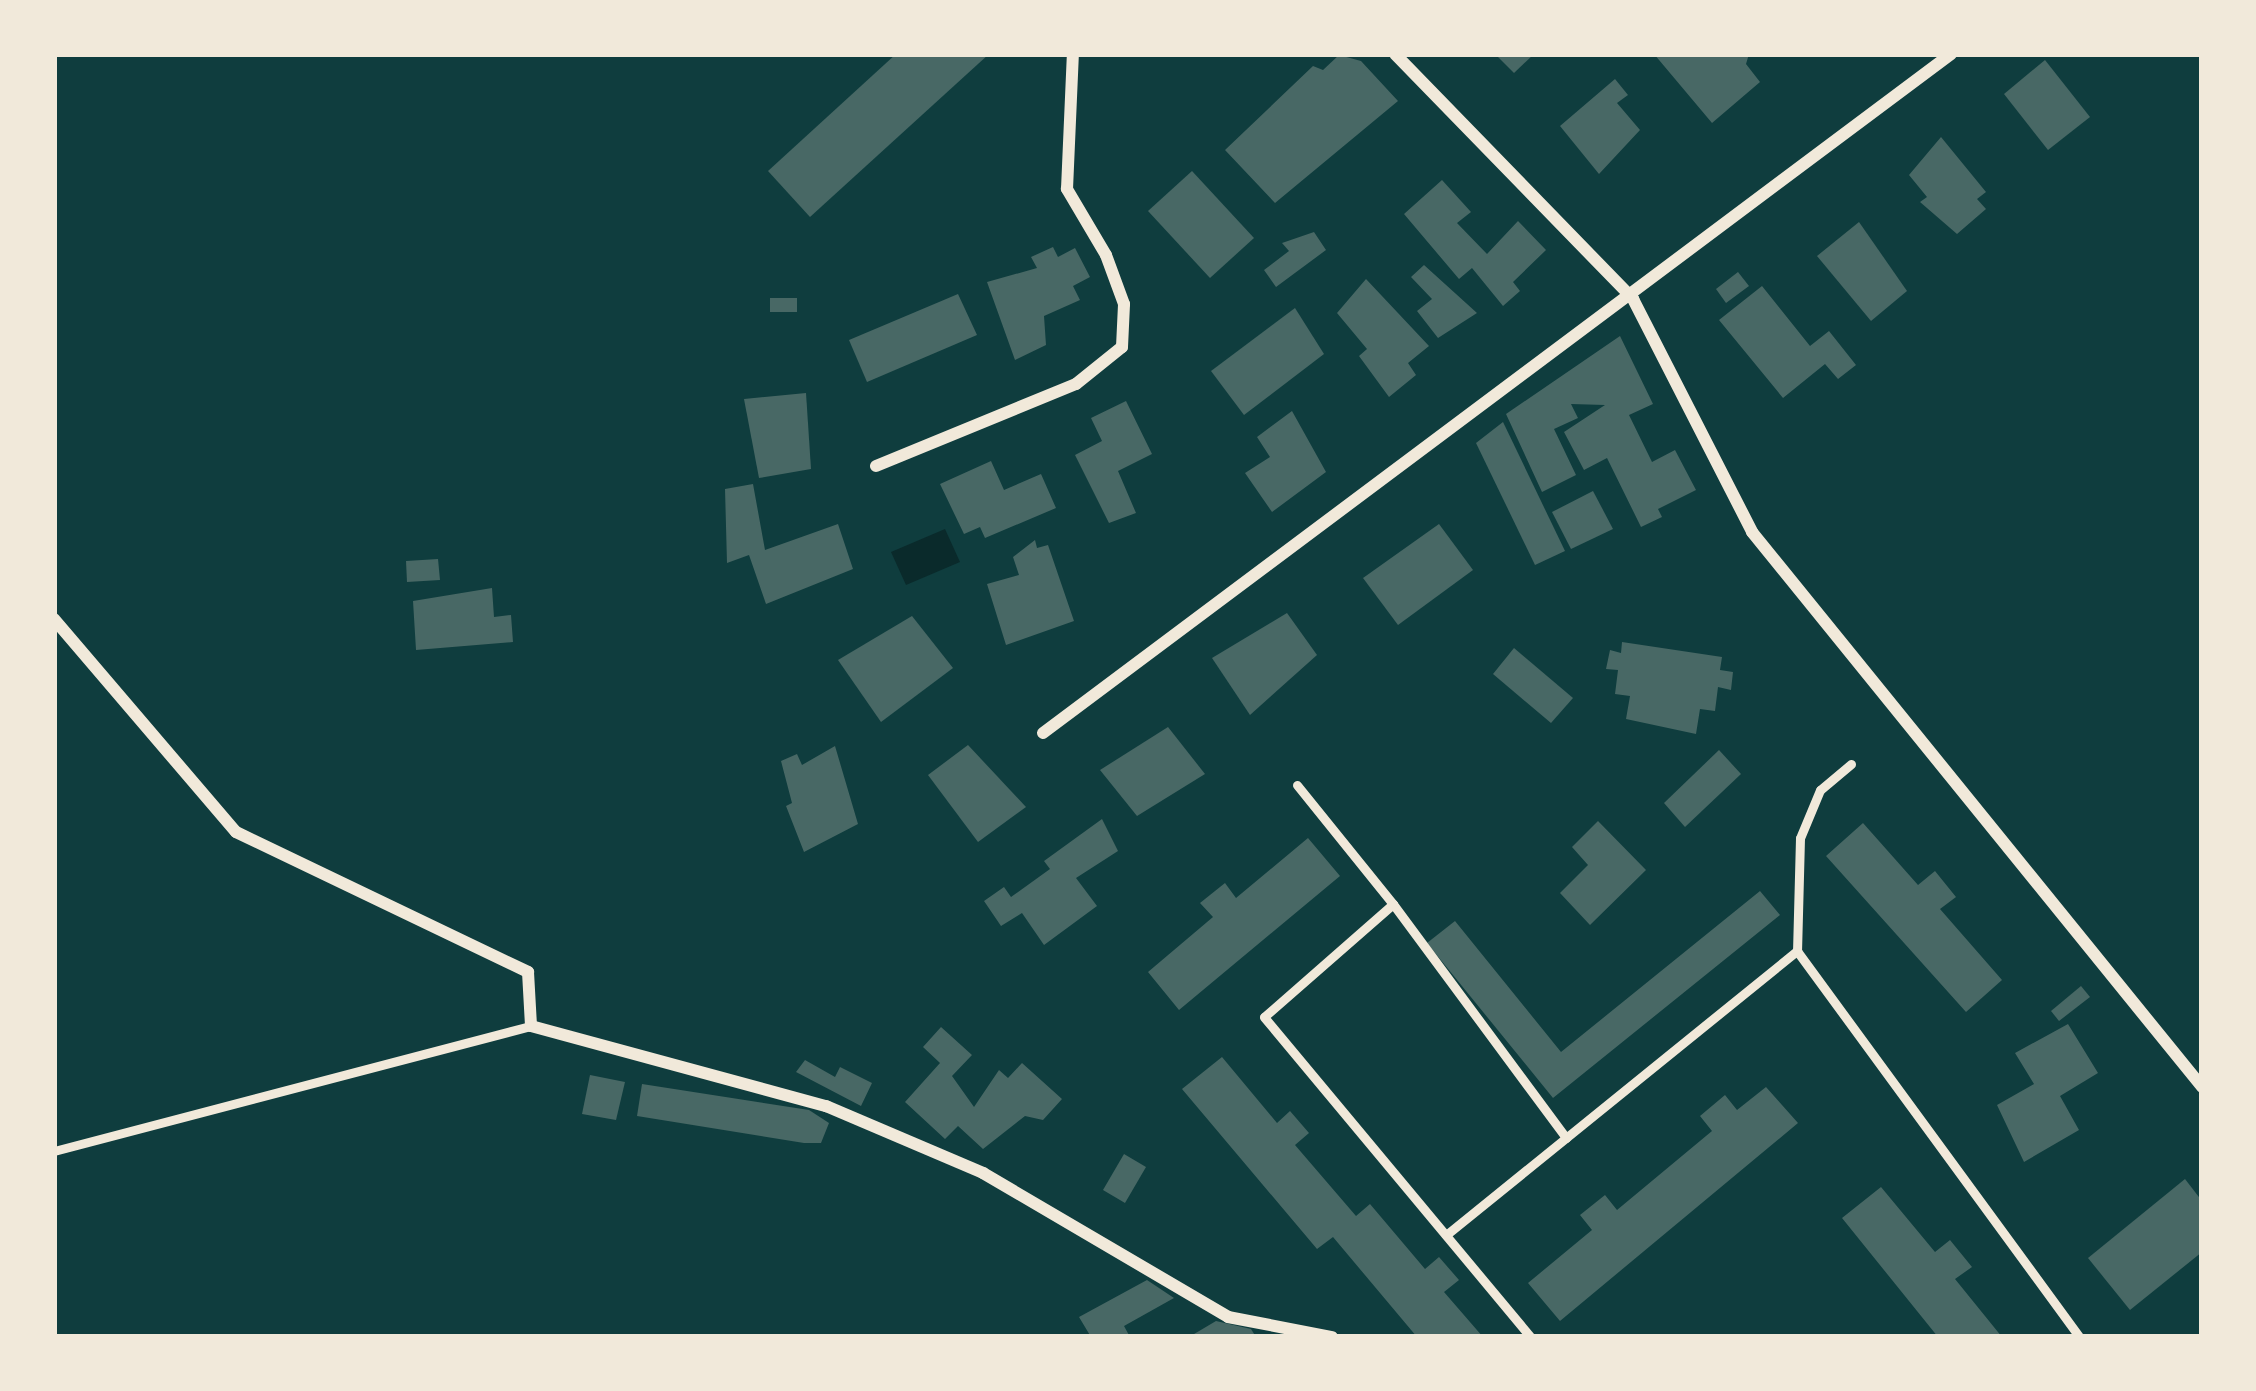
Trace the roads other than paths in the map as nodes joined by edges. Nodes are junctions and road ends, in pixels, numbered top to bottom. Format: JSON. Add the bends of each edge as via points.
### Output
{"nodes":[{"id":1,"x":1072,"y":54,"type":"edge"},
{"id":2,"x":1395,"y":54,"type":"edge"},
{"id":3,"x":1951,"y":54,"type":"edge"},
{"id":4,"x":1633,"y":298,"type":"junction"},
{"id":5,"x":876,"y":466,"type":"dead end"},
{"id":6,"x":54,"y":619,"type":"edge"},
{"id":7,"x":1043,"y":733,"type":"dead end"},
{"id":8,"x":1851,"y":764,"type":"dead end"},
{"id":9,"x":1297,"y":784,"type":"dead end"},
{"id":10,"x":1393,"y":904,"type":"junction"},
{"id":11,"x":1797,"y":951,"type":"junction"},
{"id":12,"x":531,"y":1026,"type":"junction"},
{"id":13,"x":2202,"y":1087,"type":"edge"},
{"id":14,"x":1566,"y":1138,"type":"junction"},
{"id":15,"x":54,"y":1151,"type":"edge"},
{"id":16,"x":1446,"y":1235,"type":"junction"},
{"id":17,"x":1332,"y":1337,"type":"edge"},
{"id":18,"x":1531,"y":1337,"type":"edge"},
{"id":19,"x":2080,"y":1337,"type":"edge"}],
"edges":[{"from":1,"to":5,"type":"street","via":[[1067,189],[1118,287],[1122,347],[1076,384]]},
{"from":2,"to":4,"type":"street"},
{"from":3,"to":4,"type":"street"},
{"from":4,"to":7,"type":"street"},
{"from":4,"to":13,"type":"street","via":[[1752,532]]},
{"from":6,"to":12,"type":"street","via":[[236,832],[528,972]]},
{"from":8,"to":11,"type":"lane","via":[[1820,790],[1800,838]]},
{"from":9,"to":10,"type":"lane"},
{"from":10,"to":14,"type":"lane"},
{"from":10,"to":16,"type":"lane","via":[[1264,1017]]},
{"from":11,"to":14,"type":"lane"},
{"from":11,"to":19,"type":"lane"},
{"from":12,"to":15,"type":"lane"},
{"from":12,"to":17,"type":"street","via":[[826,1106],[983,1173],[1228,1317]]},
{"from":14,"to":16,"type":"lane"},
{"from":16,"to":18,"type":"lane"}]}
